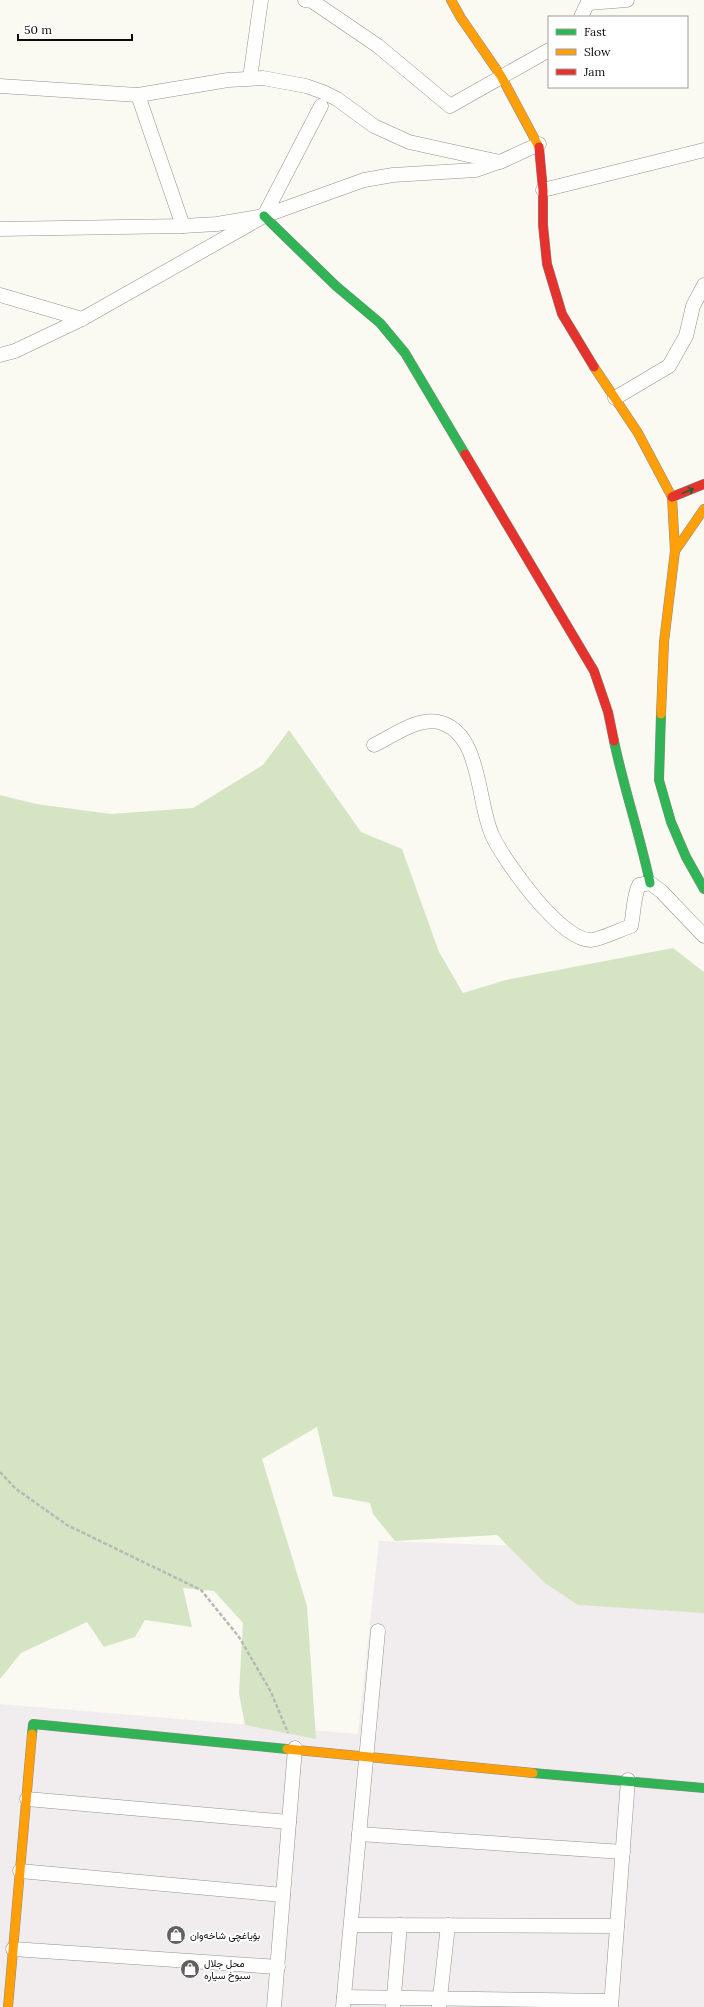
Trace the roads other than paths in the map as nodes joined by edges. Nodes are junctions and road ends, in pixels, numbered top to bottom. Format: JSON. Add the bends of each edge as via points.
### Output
{"nodes":[{"id":1,"x":261,"y":0,"type":"edge"},
{"id":2,"x":305,"y":0,"type":"edge"},
{"id":3,"x":451,"y":0,"type":"edge"},
{"id":4,"x":627,"y":0,"type":"edge"},
{"id":5,"x":589,"y":1,"type":"edge"},
{"id":6,"x":610,"y":1,"type":"edge"},
{"id":7,"x":582,"y":16,"type":"edge"},
{"id":8,"x":548,"y":51,"type":"edge"},
{"id":9,"x":501,"y":76,"type":"junction"},
{"id":10,"x":250,"y":78,"type":"junction"},
{"id":11,"x":0,"y":86,"type":"edge"},
{"id":12,"x":138,"y":95,"type":"junction"},
{"id":13,"x":321,"y":106,"type":"dead end"},
{"id":14,"x":539,"y":144,"type":"junction"},
{"id":15,"x":704,"y":150,"type":"edge"},
{"id":16,"x":500,"y":162,"type":"junction"},
{"id":17,"x":543,"y":190,"type":"junction"},
{"id":18,"x":264,"y":216,"type":"junction"},
{"id":19,"x":183,"y":226,"type":"junction"},
{"id":20,"x":0,"y":229,"type":"edge"},
{"id":21,"x":704,"y":285,"type":"edge"},
{"id":22,"x":0,"y":295,"type":"edge"},
{"id":23,"x":82,"y":319,"type":"junction"},
{"id":24,"x":0,"y":355,"type":"edge"},
{"id":25,"x":614,"y":398,"type":"junction"},
{"id":26,"x":704,"y":484,"type":"edge"},
{"id":27,"x":672,"y":497,"type":"junction"},
{"id":28,"x":704,"y":509,"type":"edge"},
{"id":29,"x":675,"y":552,"type":"junction"},
{"id":30,"x":374,"y":746,"type":"dead end"},
{"id":31,"x":650,"y":883,"type":"junction"},
{"id":32,"x":704,"y":889,"type":"edge"},
{"id":33,"x":704,"y":936,"type":"edge"},
{"id":34,"x":378,"y":1631,"type":"dead end"},
{"id":35,"x":295,"y":1748,"type":"junction"},
{"id":36,"x":367,"y":1756,"type":"junction"},
{"id":37,"x":628,"y":1780,"type":"junction"},
{"id":38,"x":704,"y":1788,"type":"edge"},
{"id":39,"x":27,"y":1799,"type":"junction"},
{"id":40,"x":289,"y":1822,"type":"junction"},
{"id":41,"x":359,"y":1834,"type":"junction"},
{"id":42,"x":622,"y":1852,"type":"junction"},
{"id":43,"x":20,"y":1871,"type":"junction"},
{"id":44,"x":283,"y":1895,"type":"junction"},
{"id":45,"x":351,"y":1925,"type":"junction"},
{"id":46,"x":400,"y":1925,"type":"junction"},
{"id":47,"x":448,"y":1925,"type":"junction"},
{"id":48,"x":617,"y":1926,"type":"junction"},
{"id":49,"x":13,"y":1949,"type":"junction"},
{"id":50,"x":278,"y":1967,"type":"junction"},
{"id":51,"x":344,"y":2002,"type":"edge"},
{"id":52,"x":394,"y":2002,"type":"edge"},
{"id":53,"x":439,"y":2003,"type":"edge"},
{"id":54,"x":611,"y":2004,"type":"edge"},
{"id":55,"x":8,"y":2007,"type":"edge"},
{"id":56,"x":274,"y":2007,"type":"edge"}],
"edges":[{"from":1,"to":10,"type":"street"},
{"from":2,"to":9,"type":"street","via":[[312,1],[378,46],[450,106]]},
{"from":3,"to":9,"type":"street"},
{"from":4,"to":6,"type":"street"},
{"from":5,"to":6,"type":"street"},
{"from":5,"to":7,"type":"street"},
{"from":8,"to":9,"type":"street"},
{"from":9,"to":14,"type":"street"},
{"from":10,"to":12,"type":"street","via":[[222,80]]},
{"from":10,"to":16,"type":"street","via":[[306,86],[337,99],[374,126],[409,142]]},
{"from":11,"to":12,"type":"street"},
{"from":12,"to":19,"type":"street"},
{"from":13,"to":18,"type":"street"},
{"from":14,"to":16,"type":"street"},
{"from":14,"to":17,"type":"street"},
{"from":15,"to":17,"type":"street"},
{"from":16,"to":18,"type":"street","via":[[476,170],[393,175],[364,180]]},
{"from":17,"to":25,"type":"street","via":[[543,225],[547,264],[553,288],[562,314]]},
{"from":18,"to":19,"type":"street","via":[[218,224]]},
{"from":18,"to":23,"type":"street"},
{"from":18,"to":31,"type":"street","via":[[336,286],[380,323],[405,353],[594,671],[608,712],[622,781],[641,841]]},
{"from":19,"to":20,"type":"street"},
{"from":21,"to":25,"type":"street","via":[[693,306],[686,336],[669,366]]},
{"from":22,"to":23,"type":"street"},
{"from":23,"to":24,"type":"street","via":[[15,351]]},
{"from":25,"to":27,"type":"street","via":[[638,433]]},
{"from":27,"to":26,"type":"street","one_way":true},
{"from":27,"to":29,"type":"street"},
{"from":28,"to":29,"type":"street"},
{"from":29,"to":32,"type":"street","via":[[664,642],[659,780],[671,822]]},
{"from":30,"to":31,"type":"street","via":[[420,722],[440,722],[456,729],[473,759],[492,837],[534,899],[569,933],[591,940],[624,928],[634,911],[634,894],[639,885]]},
{"from":31,"to":33,"type":"street"},
{"from":34,"to":36,"type":"street"},
{"from":35,"to":36,"type":"street"},
{"from":35,"to":39,"type":"street","via":[[34,1724]]},
{"from":35,"to":40,"type":"street"},
{"from":36,"to":37,"type":"street"},
{"from":36,"to":41,"type":"street"},
{"from":37,"to":38,"type":"street"},
{"from":37,"to":42,"type":"street"},
{"from":39,"to":40,"type":"street"},
{"from":39,"to":43,"type":"street"},
{"from":40,"to":44,"type":"street"},
{"from":41,"to":42,"type":"street"},
{"from":41,"to":45,"type":"street"},
{"from":42,"to":48,"type":"street"},
{"from":43,"to":44,"type":"street"},
{"from":43,"to":49,"type":"street"},
{"from":44,"to":50,"type":"street"},
{"from":45,"to":46,"type":"street"},
{"from":45,"to":51,"type":"street"},
{"from":46,"to":47,"type":"street"},
{"from":46,"to":52,"type":"street"},
{"from":47,"to":48,"type":"street"},
{"from":47,"to":53,"type":"street"},
{"from":48,"to":54,"type":"street"},
{"from":49,"to":50,"type":"street"},
{"from":49,"to":55,"type":"street"},
{"from":50,"to":56,"type":"street"},
{"from":51,"to":52,"type":"street"},
{"from":52,"to":53,"type":"street"},
{"from":53,"to":54,"type":"street"}]}
